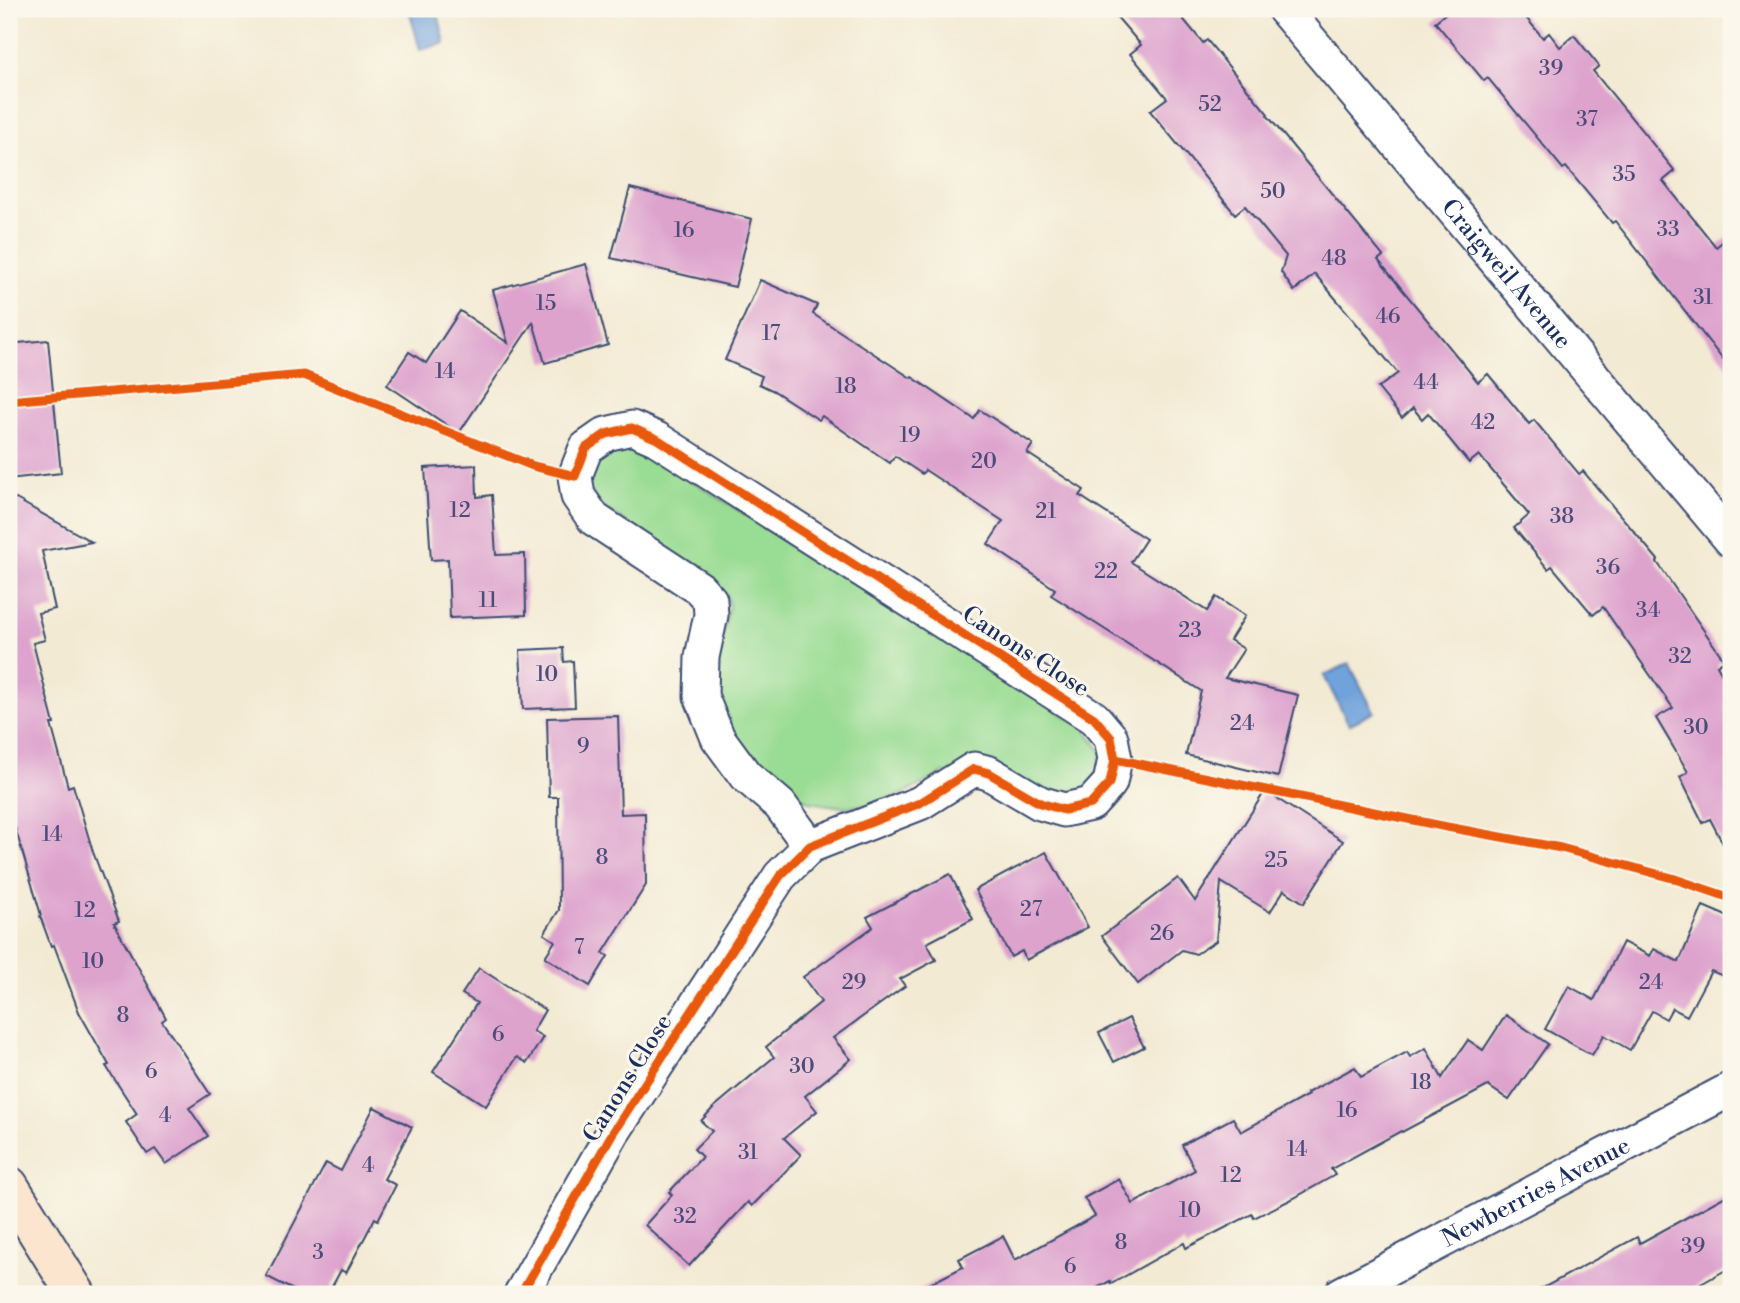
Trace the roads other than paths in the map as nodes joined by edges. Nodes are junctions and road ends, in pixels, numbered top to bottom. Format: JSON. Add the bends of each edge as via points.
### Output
{"nodes":[{"id":1,"x":1284,"y":9,"type":"edge"},
{"id":2,"x":1731,"y":540,"type":"edge"},
{"id":3,"x":810,"y":846,"type":"junction"},
{"id":4,"x":1731,"y":1089,"type":"edge"},
{"id":5,"x":9,"y":1186,"type":"edge"},
{"id":6,"x":76,"y":1294,"type":"edge"},
{"id":7,"x":521,"y":1294,"type":"edge"},
{"id":8,"x":1341,"y":1294,"type":"edge"}],
"edges":[{"from":1,"to":2,"type":"street","name":"Craigweil Avenue"},
{"from":3,"to":3,"type":"street","name":"Canons Close","via":[[780,805],[745,775],[718,738],[701,695],[710,600],[699,588],[594,519],[578,496],[575,476],[586,448],[606,434],[632,428],[657,439],[1094,718],[1111,738],[1115,759],[1110,783],[1091,804],[1064,810],[1040,803],[974,769],[920,803]]},
{"from":3,"to":7,"type":"street","name":"Canons Close","via":[[780,876],[612,1134]]},
{"from":4,"to":8,"type":"street","name":"Newberries Avenue"},
{"from":5,"to":6,"type":"street"}]}
